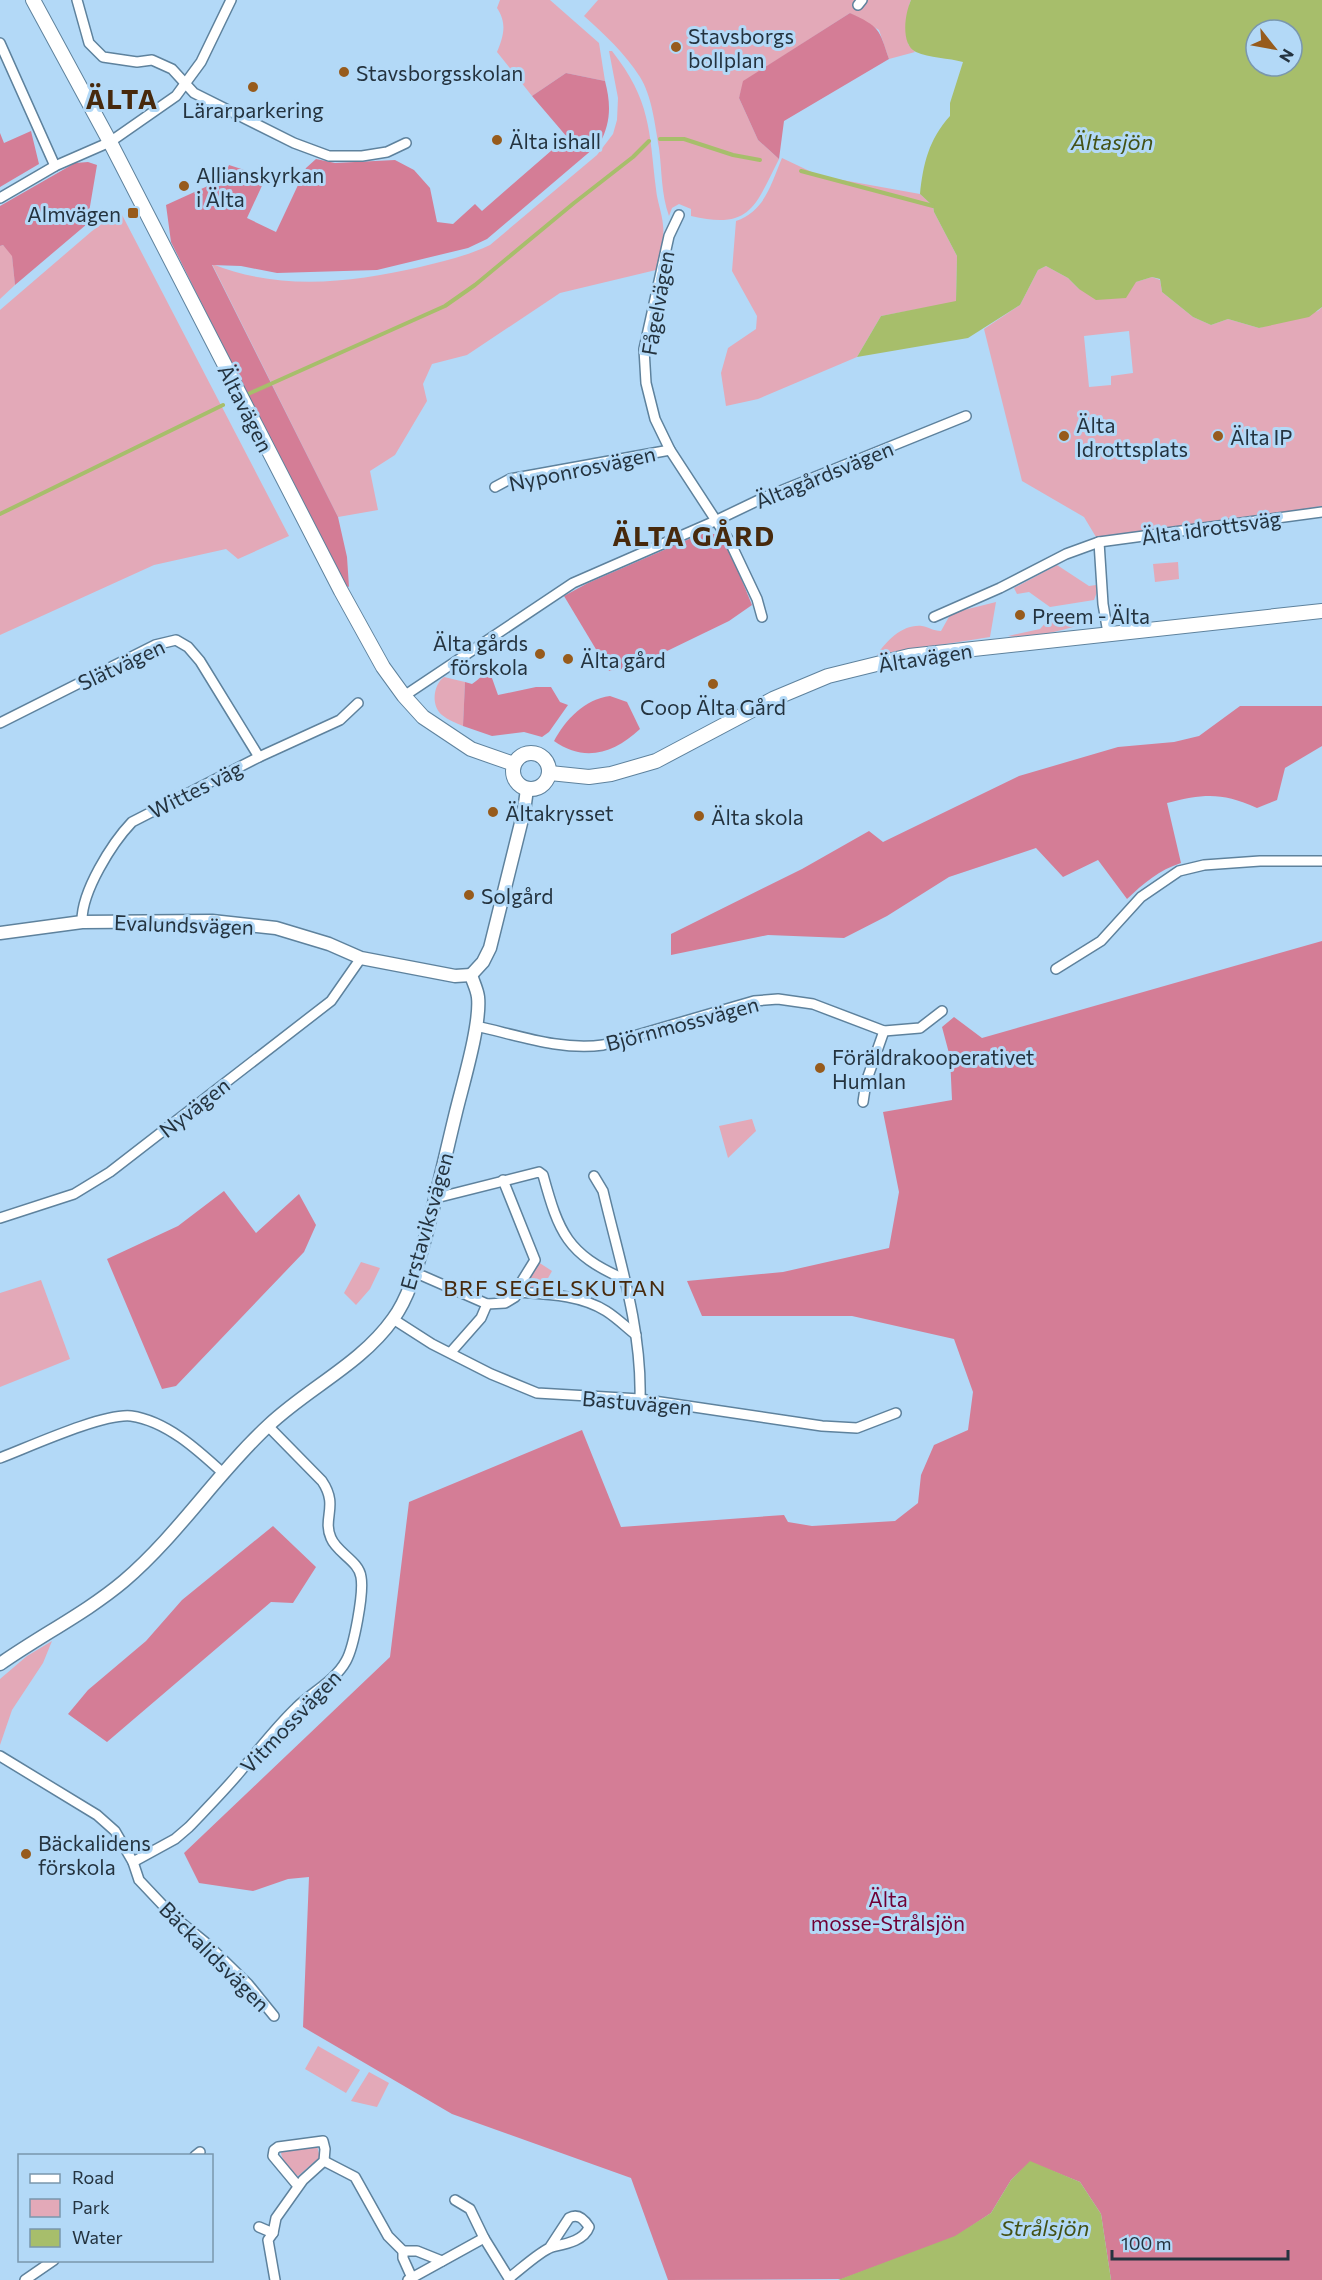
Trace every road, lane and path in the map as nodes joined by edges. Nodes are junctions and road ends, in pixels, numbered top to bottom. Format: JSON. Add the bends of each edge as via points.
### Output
{"nodes":[{"id":1,"x":33,"y":0,"type":"edge"},
{"id":2,"x":77,"y":0,"type":"edge"},
{"id":3,"x":231,"y":0,"type":"edge"},
{"id":4,"x":0,"y":43,"type":"edge"},
{"id":5,"x":185,"y":86,"type":"junction"},
{"id":6,"x":110,"y":142,"type":"junction"},
{"id":7,"x":406,"y":143,"type":"dead end"},
{"id":8,"x":56,"y":166,"type":"junction"},
{"id":9,"x":0,"y":198,"type":"edge"},
{"id":10,"x":679,"y":215,"type":"dead end"},
{"id":11,"x":966,"y":416,"type":"dead end"},
{"id":12,"x":670,"y":450,"type":"junction"},
{"id":13,"x":495,"y":487,"type":"dead end"},
{"id":14,"x":1322,"y":512,"type":"edge"},
{"id":15,"x":715,"y":521,"type":"junction"},
{"id":16,"x":1099,"y":542,"type":"junction"},
{"id":17,"x":1322,"y":611,"type":"edge"},
{"id":18,"x":762,"y":617,"type":"dead end"},
{"id":19,"x":934,"y":617,"type":"dead end"},
{"id":20,"x":1108,"y":633,"type":"junction"},
{"id":21,"x":404,"y":696,"type":"junction"},
{"id":22,"x":358,"y":703,"type":"dead end"},
{"id":23,"x":0,"y":723,"type":"edge"},
{"id":24,"x":259,"y":757,"type":"junction"},
{"id":25,"x":514,"y":764,"type":"junction"},
{"id":26,"x":550,"y":773,"type":"junction"},
{"id":27,"x":527,"y":789,"type":"junction"},
{"id":28,"x":1322,"y":861,"type":"edge"},
{"id":29,"x":82,"y":922,"type":"junction"},
{"id":30,"x":0,"y":933,"type":"edge"},
{"id":31,"x":362,"y":958,"type":"junction"},
{"id":32,"x":1056,"y":969,"type":"dead end"},
{"id":33,"x":471,"y":975,"type":"junction"},
{"id":34,"x":942,"y":1011,"type":"dead end"},
{"id":35,"x":476,"y":1026,"type":"junction"},
{"id":36,"x":884,"y":1031,"type":"junction"},
{"id":37,"x":863,"y":1102,"type":"dead end"},
{"id":38,"x":594,"y":1176,"type":"dead end"},
{"id":39,"x":503,"y":1180,"type":"junction"},
{"id":40,"x":436,"y":1198,"type":"junction"},
{"id":41,"x":0,"y":1218,"type":"edge"},
{"id":42,"x":423,"y":1276,"type":"dead end"},
{"id":43,"x":624,"y":1279,"type":"junction"},
{"id":44,"x":518,"y":1293,"type":"junction"},
{"id":45,"x":487,"y":1304,"type":"junction"},
{"id":46,"x":393,"y":1319,"type":"junction"},
{"id":47,"x":636,"y":1335,"type":"junction"},
{"id":48,"x":451,"y":1352,"type":"junction"},
{"id":49,"x":640,"y":1399,"type":"junction"},
{"id":50,"x":896,"y":1413,"type":"dead end"},
{"id":51,"x":268,"y":1426,"type":"junction"},
{"id":52,"x":0,"y":1458,"type":"edge"},
{"id":53,"x":224,"y":1474,"type":"junction"},
{"id":54,"x":0,"y":1664,"type":"edge"},
{"id":55,"x":0,"y":1756,"type":"edge"},
{"id":56,"x":133,"y":1862,"type":"junction"},
{"id":57,"x":274,"y":2016,"type":"dead end"},
{"id":58,"x":324,"y":2161,"type":"junction"},
{"id":59,"x":298,"y":2186,"type":"junction"},
{"id":60,"x":455,"y":2200,"type":"dead end"},
{"id":61,"x":259,"y":2227,"type":"dead end"},
{"id":62,"x":273,"y":2233,"type":"junction"},
{"id":63,"x":484,"y":2238,"type":"junction"},
{"id":64,"x":550,"y":2247,"type":"dead end"},
{"id":65,"x":402,"y":2251,"type":"junction"},
{"id":66,"x":442,"y":2261,"type":"junction"},
{"id":67,"x":51,"y":2262,"type":"edge"},
{"id":68,"x":410,"y":2279,"type":"edge"},
{"id":69,"x":509,"y":2279,"type":"edge"},
{"id":70,"x":25,"y":2280,"type":"edge"},
{"id":71,"x":275,"y":2280,"type":"edge"}],
"edges":[{"from":1,"to":6,"type":"main road","name":"Ältavägen"},
{"from":2,"to":5,"type":"street","via":[[89,43],[103,57],[152,60],[172,69]]},
{"from":3,"to":5,"type":"street"},
{"from":4,"to":8,"type":"street"},
{"from":5,"to":6,"type":"street"},
{"from":5,"to":7,"type":"street","via":[[261,127],[329,156],[387,152]]},
{"from":6,"to":8,"type":"street"},
{"from":6,"to":21,"type":"main road","name":"Ältavägen","via":[[341,591],[383,667]]},
{"from":8,"to":9,"type":"street"},
{"from":10,"to":12,"type":"street","name":"Fågelvägen","via":[[669,236],[644,349],[646,382],[655,419]]},
{"from":11,"to":15,"type":"street","name":"Ältagårdsvägen"},
{"from":12,"to":13,"type":"street","name":"Nyponrosvägen","via":[[510,479]]},
{"from":12,"to":15,"type":"street","name":"Fågelvägen"},
{"from":14,"to":16,"type":"street","name":"Älta idrottsväg"},
{"from":15,"to":18,"type":"street","name":"Fågelvägen","via":[[730,542]]},
{"from":15,"to":21,"type":"street","name":"Ältagårdsvägen","via":[[573,583]]},
{"from":16,"to":19,"type":"street","name":"Älta idrottsväg"},
{"from":16,"to":20,"type":"street"},
{"from":17,"to":20,"type":"main road","name":"Ältavägen"},
{"from":20,"to":26,"type":"main road","name":"Ältavägen","via":[[909,656],[847,671],[773,699],[656,761],[589,777]]},
{"from":21,"to":25,"type":"main road","name":"Ältavägen","via":[[423,717],[471,749]]},
{"from":22,"to":24,"type":"street","name":"Wittes väg","via":[[340,720]]},
{"from":23,"to":24,"type":"street","name":"Slätvägen","via":[[154,645],[176,640],[200,661]]},
{"from":24,"to":29,"type":"street","name":"Wittes väg","via":[[132,822],[116,841],[86,897]]},
{"from":25,"to":26,"type":"main road","via":[[527,752],[537,753],[546,758]]},
{"from":25,"to":27,"type":"main road","via":[[515,779]]},
{"from":26,"to":27,"type":"main road","via":[[539,788]]},
{"from":27,"to":33,"type":"street","via":[[490,948]]},
{"from":28,"to":32,"type":"street","via":[[1260,861],[1179,871],[1141,897],[1101,941]]},
{"from":29,"to":30,"type":"street","name":"Evalundsvägen"},
{"from":29,"to":31,"type":"street","name":"Evalundsvägen","via":[[212,921],[276,928]]},
{"from":31,"to":33,"type":"street","name":"Evalundsvägen","via":[[455,976]]},
{"from":31,"to":41,"type":"street","name":"Nyvägen","via":[[331,1001],[110,1172],[74,1194]]},
{"from":33,"to":35,"type":"street","name":"Erstaviksvägen","via":[[478,994]]},
{"from":34,"to":36,"type":"street","name":"Björnmossvägen","via":[[920,1028]]},
{"from":35,"to":36,"type":"street","name":"Björnmossvägen","via":[[585,1048],[778,999],[813,1004]]},
{"from":35,"to":40,"type":"street","name":"Erstaviksvägen"},
{"from":36,"to":37,"type":"street"},
{"from":38,"to":43,"type":"street","via":[[603,1191]]},
{"from":39,"to":40,"type":"street"},
{"from":39,"to":43,"type":"street","via":[[539,1172],[543,1175],[562,1234],[588,1261]]},
{"from":39,"to":44,"type":"street","via":[[535,1260]]},
{"from":40,"to":46,"type":"street","name":"Erstaviksvägen","via":[[420,1257]]},
{"from":42,"to":45,"type":"street"},
{"from":43,"to":47,"type":"street"},
{"from":44,"to":45,"type":"street","via":[[510,1302]]},
{"from":44,"to":47,"type":"street","via":[[556,1294],[597,1306]]},
{"from":45,"to":48,"type":"street"},
{"from":46,"to":48,"type":"street","name":"Bastuvägen"},
{"from":46,"to":51,"type":"street","name":"Erstaviksvägen","via":[[358,1356]]},
{"from":47,"to":49,"type":"street","via":[[641,1365]]},
{"from":48,"to":49,"type":"street","name":"Bastuvägen","via":[[537,1393]]},
{"from":49,"to":50,"type":"street","name":"Bastuvägen","via":[[857,1428]]},
{"from":51,"to":53,"type":"street","name":"Erstaviksvägen"},
{"from":51,"to":56,"type":"street","name":"Vitmossvägen","via":[[329,1491],[331,1539],[362,1578],[361,1605],[350,1654],[345,1664],[297,1707],[189,1827]]},
{"from":52,"to":53,"type":"street","via":[[94,1422],[130,1416],[177,1435]]},
{"from":53,"to":54,"type":"street","name":"Erstaviksvägen","via":[[167,1541],[125,1580]]},
{"from":55,"to":56,"type":"street","name":"Bäckalidsvägen","via":[[97,1815],[115,1831]]},
{"from":56,"to":57,"type":"street","name":"Bäckalidsvägen","via":[[140,1880],[173,1916],[248,1984]]},
{"from":58,"to":59,"type":"street"},
{"from":58,"to":59,"type":"street","via":[[323,2140],[274,2150],[273,2156]]},
{"from":58,"to":65,"type":"street","via":[[356,2177],[388,2236]]},
{"from":59,"to":62,"type":"street","via":[[276,2218]]},
{"from":60,"to":63,"type":"street","via":[[470,2209]]},
{"from":61,"to":62,"type":"street"},
{"from":62,"to":71,"type":"street","via":[[268,2240]]},
{"from":63,"to":66,"type":"street"},
{"from":63,"to":69,"type":"street"},
{"from":64,"to":69,"type":"street"},
{"from":65,"to":66,"type":"street","via":[[417,2251]]},
{"from":65,"to":68,"type":"street"},
{"from":66,"to":68,"type":"street"},
{"from":67,"to":70,"type":"street"}]}
